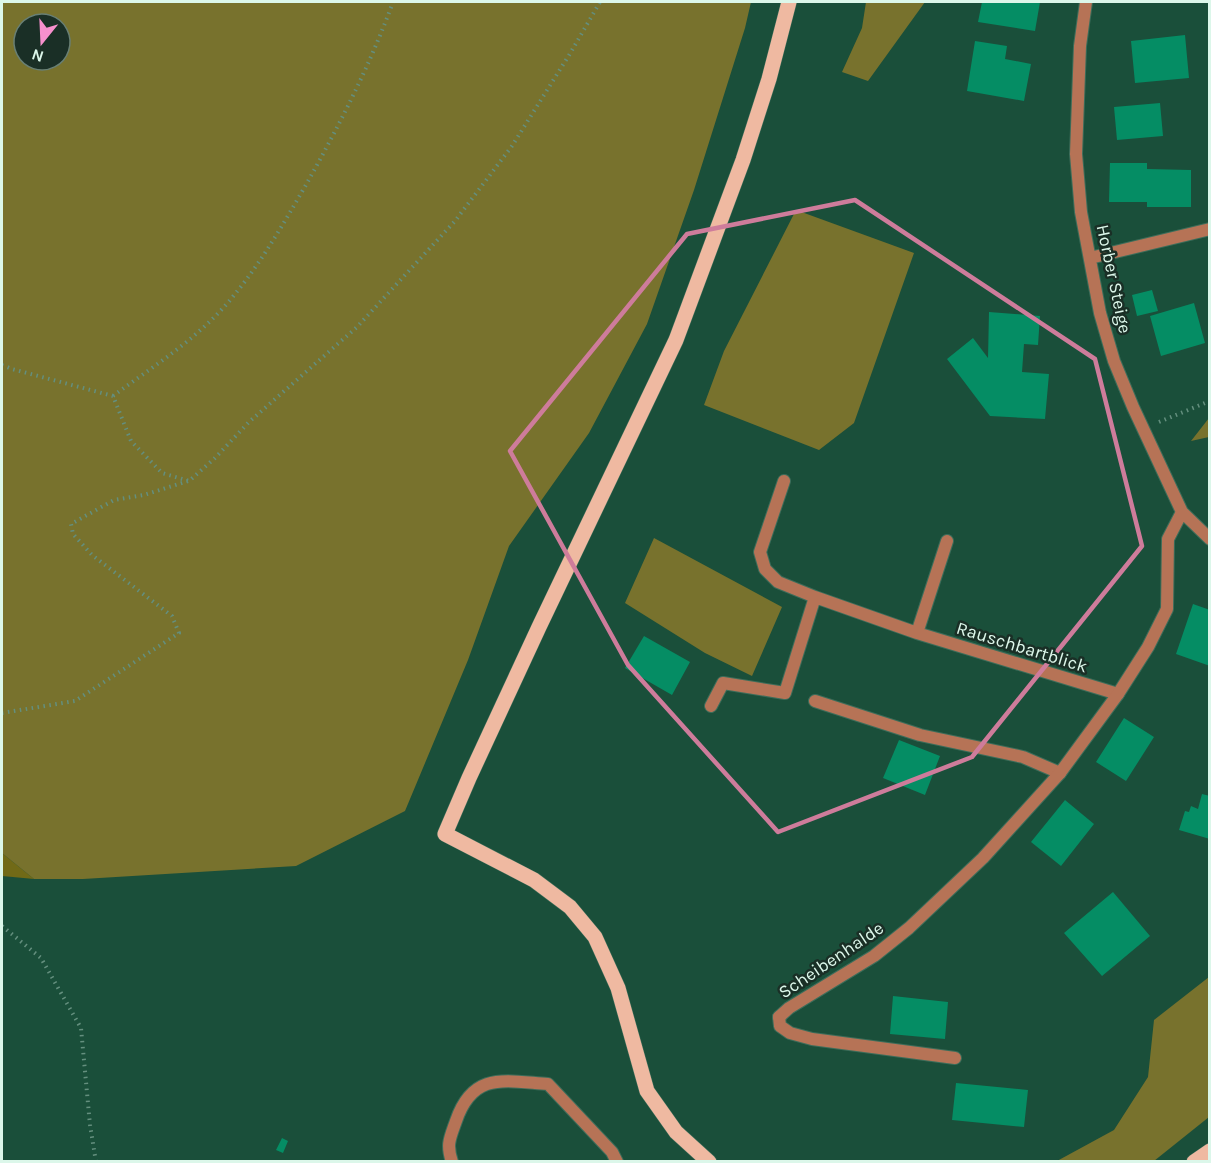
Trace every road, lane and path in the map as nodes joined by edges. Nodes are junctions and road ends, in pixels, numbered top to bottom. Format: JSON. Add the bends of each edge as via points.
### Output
{"nodes":[{"id":1,"x":393,"y":2,"type":"edge"},
{"id":2,"x":600,"y":2,"type":"edge"},
{"id":3,"x":789,"y":2,"type":"edge"},
{"id":4,"x":1086,"y":2,"type":"edge"},
{"id":5,"x":1209,"y":229,"type":"edge"},
{"id":6,"x":1089,"y":258,"type":"junction"},
{"id":7,"x":2,"y":364,"type":"edge"},
{"id":8,"x":113,"y":396,"type":"junction"},
{"id":9,"x":1209,"y":401,"type":"edge"},
{"id":10,"x":1144,"y":428,"type":"junction"},
{"id":11,"x":189,"y":481,"type":"junction"},
{"id":12,"x":784,"y":482,"type":"dead end"},
{"id":13,"x":1182,"y":512,"type":"junction"},
{"id":14,"x":1209,"y":539,"type":"edge"},
{"id":15,"x":947,"y":541,"type":"dead end"},
{"id":16,"x":815,"y":597,"type":"junction"},
{"id":17,"x":917,"y":633,"type":"junction"},
{"id":18,"x":1118,"y":694,"type":"junction"},
{"id":19,"x":815,"y":701,"type":"dead end"},
{"id":20,"x":711,"y":706,"type":"dead end"},
{"id":21,"x":2,"y":713,"type":"edge"},
{"id":22,"x":1060,"y":773,"type":"junction"},
{"id":23,"x":2,"y":926,"type":"edge"},
{"id":24,"x":955,"y":1058,"type":"dead end"},
{"id":25,"x":1209,"y":1151,"type":"edge"},
{"id":26,"x":96,"y":1161,"type":"edge"},
{"id":27,"x":452,"y":1161,"type":"edge"},
{"id":28,"x":617,"y":1161,"type":"edge"},
{"id":29,"x":709,"y":1161,"type":"edge"},
{"id":30,"x":1194,"y":1161,"type":"edge"}],
"edges":[{"from":1,"to":8,"type":"path","via":[[342,121],[285,221],[235,295],[189,341]]},
{"from":2,"to":11,"type":"path","via":[[512,147],[455,221],[357,327]]},
{"from":3,"to":29,"type":"main road","via":[[743,160],[676,340],[445,834],[534,880],[570,907],[595,937],[618,988],[647,1091],[676,1132]]},
{"from":4,"to":6,"type":"street","name":"Horber Steige","via":[[1076,154]]},
{"from":5,"to":6,"type":"street"},
{"from":6,"to":10,"type":"street","name":"Horber Steige","via":[[1114,361]]},
{"from":7,"to":8,"type":"path"},
{"from":8,"to":11,"type":"path","via":[[131,441],[162,473]]},
{"from":9,"to":10,"type":"path"},
{"from":10,"to":13,"type":"street","name":"Horber Steige"},
{"from":11,"to":21,"type":"path","via":[[114,500],[71,524],[73,534],[92,555],[172,616],[179,633],[75,701]]},
{"from":12,"to":16,"type":"street","name":"Rauschbartblick","via":[[760,552],[765,569],[778,582]]},
{"from":13,"to":14,"type":"street","name":"Horber Steige"},
{"from":13,"to":18,"type":"street","name":"Scheibenhalde","via":[[1168,539],[1167,609]]},
{"from":15,"to":17,"type":"street"},
{"from":16,"to":17,"type":"street","name":"Rauschbartblick"},
{"from":16,"to":20,"type":"street","via":[[785,693],[723,683]]},
{"from":17,"to":18,"type":"street","name":"Rauschbartblick"},
{"from":18,"to":22,"type":"street","name":"Scheibenhalde"},
{"from":19,"to":22,"type":"street","via":[[920,735],[1023,757]]},
{"from":22,"to":24,"type":"street","name":"Scheibenhalde","via":[[982,858],[909,928],[874,956],[779,1017],[780,1026],[790,1033],[812,1039]]},
{"from":23,"to":26,"type":"path","via":[[41,958],[81,1028]]},
{"from":25,"to":30,"type":"main road"},
{"from":27,"to":28,"type":"street","via":[[447,1146],[461,1106],[474,1089],[500,1080],[548,1084]]}]}
